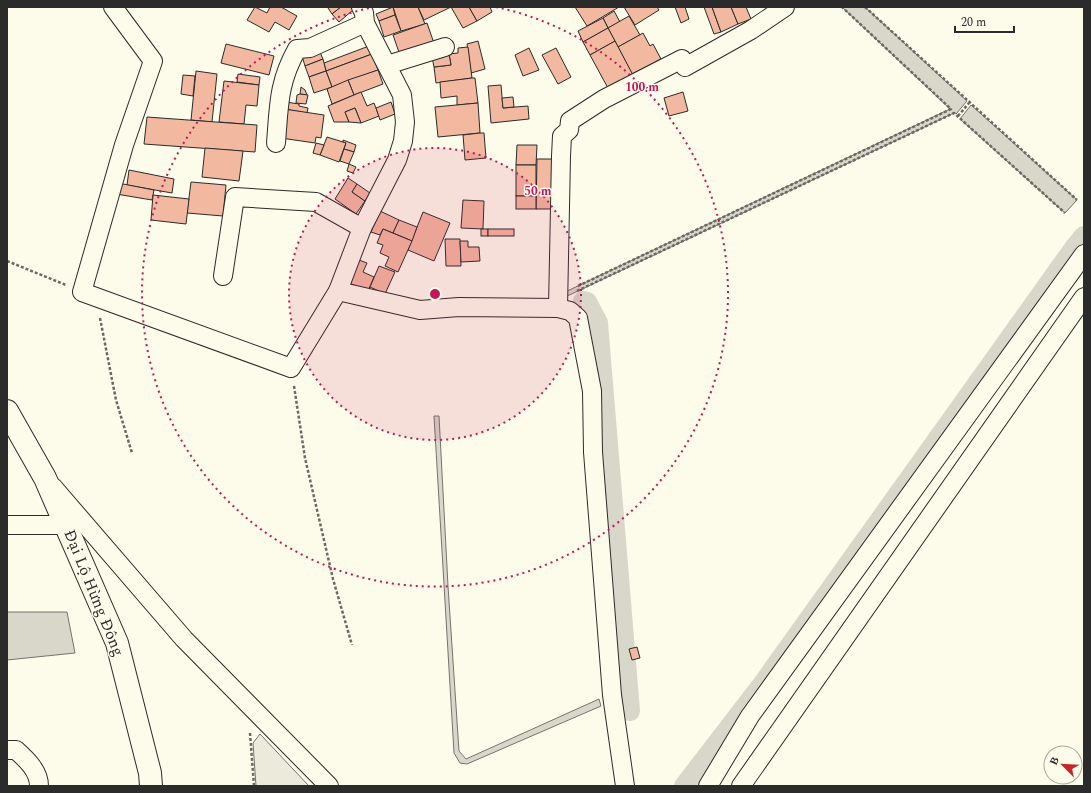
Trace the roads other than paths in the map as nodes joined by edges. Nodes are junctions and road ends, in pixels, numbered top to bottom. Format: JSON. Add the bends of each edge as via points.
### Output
{"nodes":[{"id":1,"x":113,"y":7,"type":"edge"},
{"id":2,"x":785,"y":7,"type":"edge"},
{"id":3,"x":367,"y":12,"type":"edge"},
{"id":4,"x":445,"y":47,"type":"dead end"},
{"id":5,"x":387,"y":65,"type":"junction"},
{"id":6,"x":276,"y":143,"type":"dead end"},
{"id":7,"x":362,"y":228,"type":"junction"},
{"id":8,"x":1084,"y":254,"type":"edge"},
{"id":9,"x":223,"y":276,"type":"dead end"},
{"id":10,"x":338,"y":291,"type":"junction"},
{"id":11,"x":1084,"y":297,"type":"edge"},
{"id":12,"x":558,"y":301,"type":"junction"},
{"id":13,"x":7,"y":411,"type":"edge"},
{"id":14,"x":45,"y":478,"type":"junction"},
{"id":15,"x":7,"y":525,"type":"edge"},
{"id":16,"x":66,"y":525,"type":"junction"},
{"id":17,"x":7,"y":750,"type":"edge"},
{"id":18,"x":39,"y":786,"type":"edge"},
{"id":19,"x":151,"y":786,"type":"edge"},
{"id":20,"x":329,"y":786,"type":"edge"},
{"id":21,"x":625,"y":786,"type":"edge"},
{"id":22,"x":708,"y":786,"type":"edge"},
{"id":23,"x":741,"y":786,"type":"edge"}],
"edges":[{"from":1,"to":10,"type":"street","via":[[153,61],[124,145],[89,295],[291,368]]},
{"from":2,"to":12,"type":"street","via":[[751,30],[685,67],[682,59],[604,99],[570,120],[568,130],[562,136]]},
{"from":3,"to":5,"type":"street"},
{"from":3,"to":6,"type":"street","via":[[310,48],[297,49],[281,85]]},
{"from":4,"to":5,"type":"street"},
{"from":5,"to":7,"type":"street","via":[[402,95],[404,141]]},
{"from":7,"to":9,"type":"street","via":[[316,202],[235,197]]},
{"from":7,"to":10,"type":"street"},
{"from":8,"to":22,"type":"street","via":[[750,716]]},
{"from":10,"to":12,"type":"street","via":[[420,310]]},
{"from":11,"to":23,"type":"street"},
{"from":12,"to":21,"type":"street","via":[[578,318],[592,391],[593,452],[612,695]]},
{"from":13,"to":14,"type":"street","name":"Đại Lộ Hừng Đông"},
{"from":14,"to":16,"type":"street","name":"Đại Lộ Hừng Đông"},
{"from":14,"to":20,"type":"street","via":[[184,639],[295,761]]},
{"from":15,"to":16,"type":"street"},
{"from":16,"to":19,"type":"street","name":"Đại Lộ Hừng Đông","via":[[117,643],[150,772]]},
{"from":17,"to":18,"type":"street","via":[[16,750],[29,762],[39,780]]}]}
